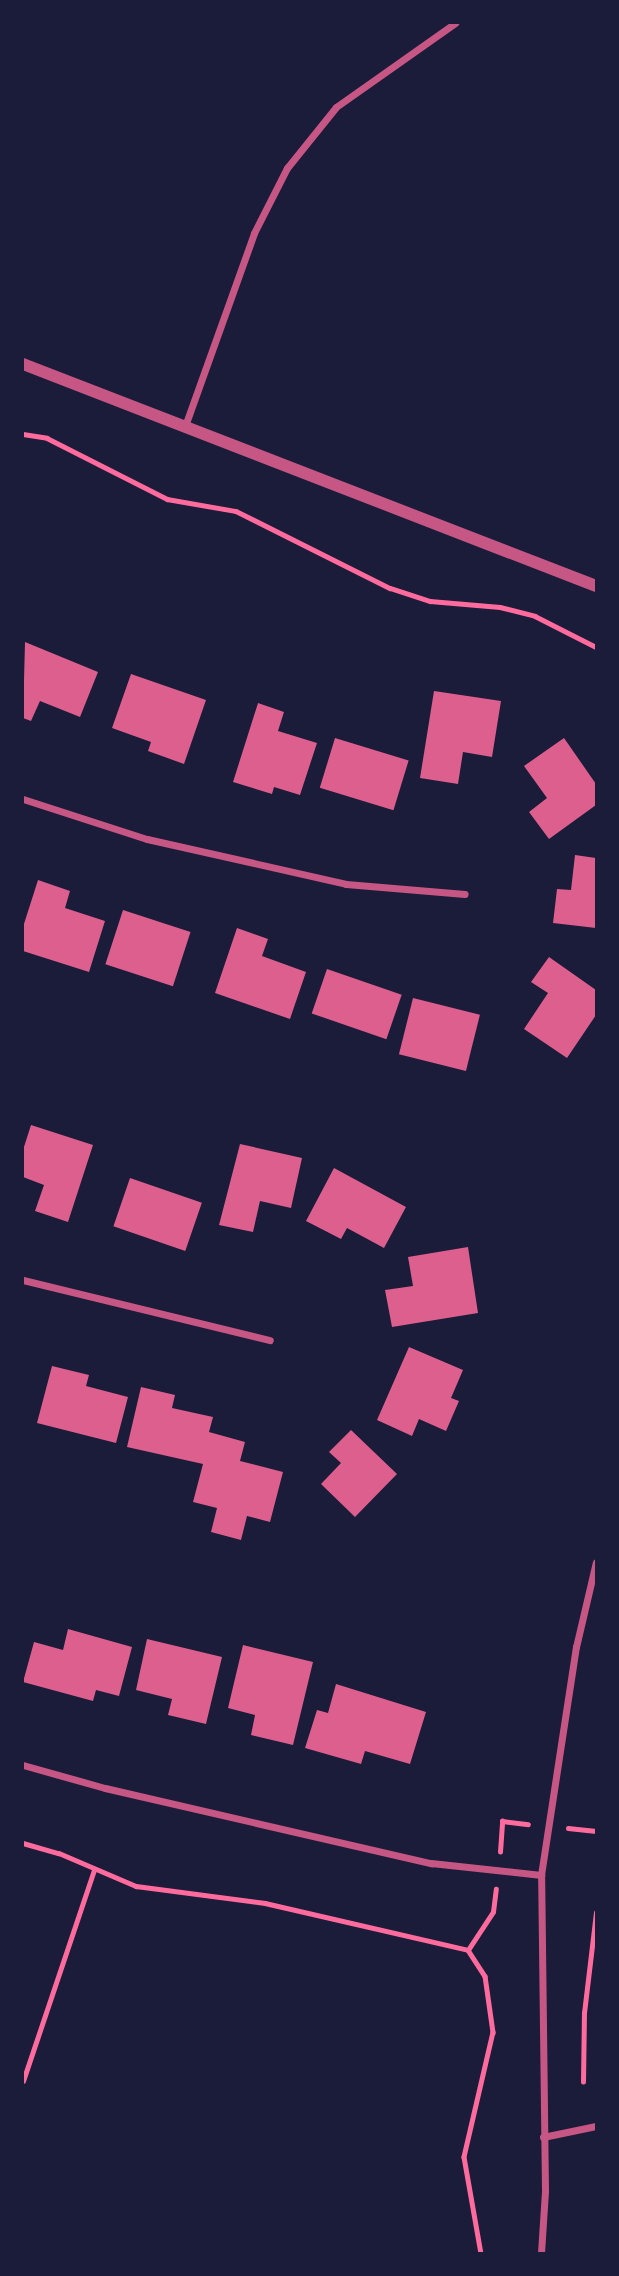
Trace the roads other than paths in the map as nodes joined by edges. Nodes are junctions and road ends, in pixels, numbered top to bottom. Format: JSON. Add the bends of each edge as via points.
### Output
{"nodes":[{"id":1,"x":455,"y":23,"type":"edge"},
{"id":2,"x":23,"y":364,"type":"edge"},
{"id":3,"x":185,"y":426,"type":"junction"},
{"id":4,"x":596,"y":586,"type":"edge"},
{"id":5,"x":23,"y":799,"type":"edge"},
{"id":6,"x":464,"y":894,"type":"dead end"},
{"id":7,"x":23,"y":1280,"type":"edge"},
{"id":8,"x":270,"y":1340,"type":"dead end"},
{"id":9,"x":596,"y":1562,"type":"edge"},
{"id":10,"x":23,"y":1765,"type":"edge"},
{"id":11,"x":541,"y":1875,"type":"junction"},
{"id":12,"x":596,"y":2126,"type":"edge"},
{"id":13,"x":543,"y":2137,"type":"junction"},
{"id":14,"x":541,"y":2253,"type":"edge"}],
"edges":[{"from":1,"to":3,"type":"street","via":[[336,107],[287,168],[254,233]]},
{"from":2,"to":3,"type":"street"},
{"from":3,"to":4,"type":"street"},
{"from":5,"to":6,"type":"street","via":[[147,839],[346,884]]},
{"from":7,"to":8,"type":"street"},
{"from":9,"to":11,"type":"street","via":[[576,1647]]},
{"from":10,"to":11,"type":"street","via":[[431,1863]]},
{"from":11,"to":13,"type":"street"},
{"from":12,"to":13,"type":"street"},
{"from":13,"to":14,"type":"street"}]}
